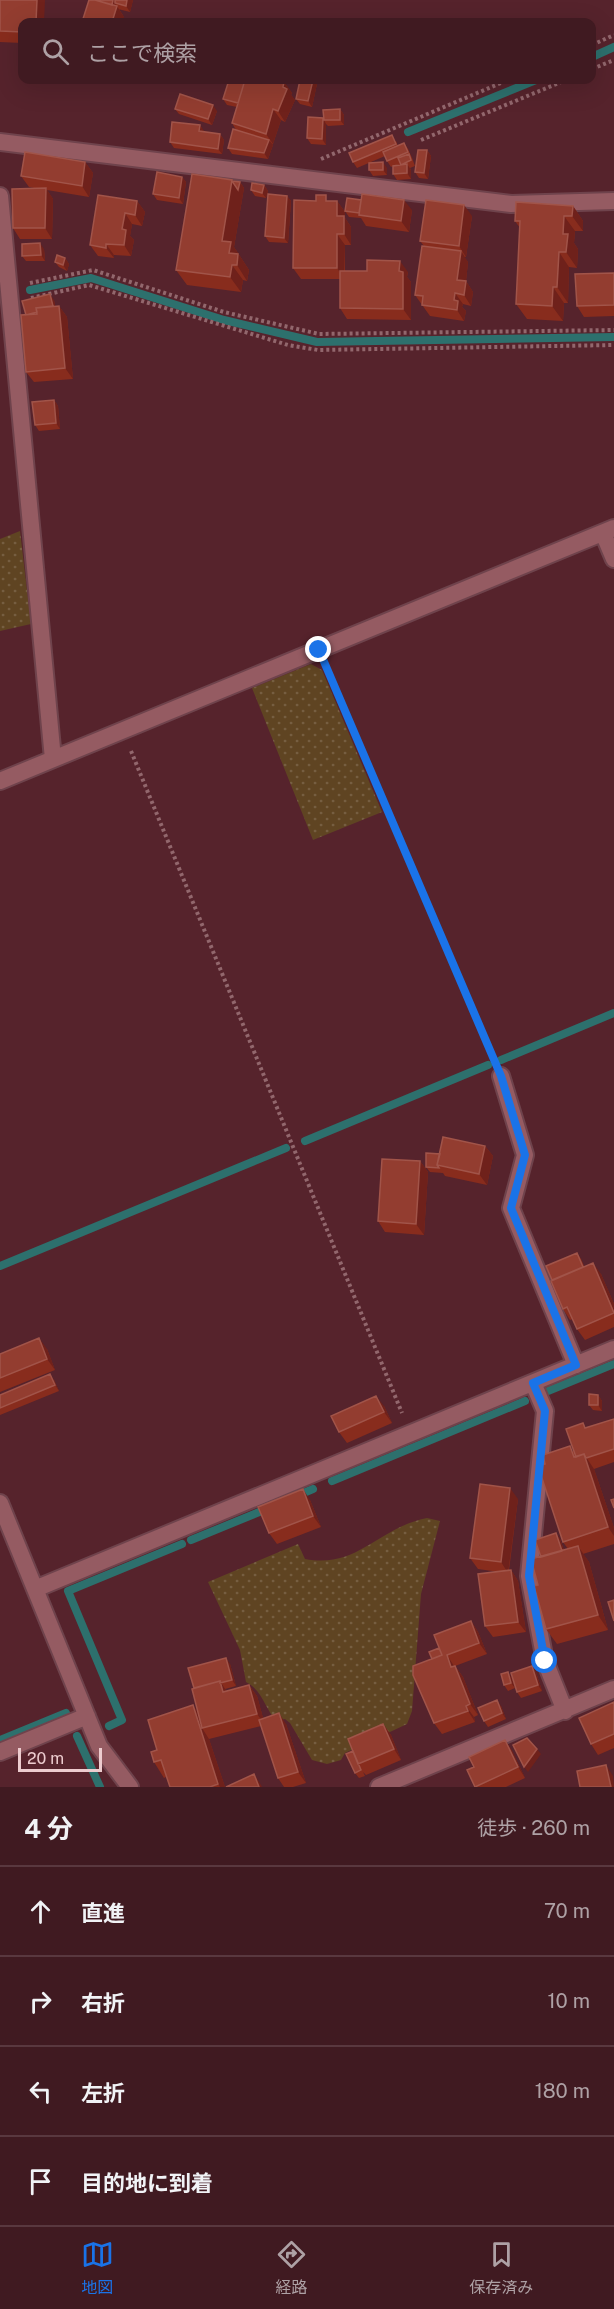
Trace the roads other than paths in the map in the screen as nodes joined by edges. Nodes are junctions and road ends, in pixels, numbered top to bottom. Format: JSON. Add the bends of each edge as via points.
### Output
{"nodes":[{"id":1,"x":0,"y":142,"type":"edge"},
{"id":2,"x":0,"y":196,"type":"edge"},
{"id":3,"x":614,"y":201,"type":"edge"},
{"id":4,"x":609,"y":530,"type":"edge"},
{"id":5,"x":614,"y":559,"type":"edge"},
{"id":6,"x":53,"y":759,"type":"junction"},
{"id":7,"x":0,"y":780,"type":"edge"},
{"id":8,"x":501,"y":1076,"type":"road end"},
{"id":9,"x":614,"y":1349,"type":"edge"},
{"id":10,"x":576,"y":1365,"type":"junction"},
{"id":11,"x":533,"y":1383,"type":"junction"},
{"id":12,"x":0,"y":1503,"type":"edge"},
{"id":13,"x":35,"y":1588,"type":"junction"},
{"id":14,"x":614,"y":1689,"type":"edge"},
{"id":15,"x":566,"y":1711,"type":"junction"},
{"id":16,"x":87,"y":1716,"type":"junction"},
{"id":17,"x":0,"y":1752,"type":"edge"},
{"id":18,"x":399,"y":1783,"type":"edge"},
{"id":19,"x":130,"y":1787,"type":"edge"},
{"id":20,"x":380,"y":1787,"type":"edge"}],
"edges":[{"from":1,"to":3,"type":"street","via":[[510,204]]},
{"from":2,"to":6,"type":"street"},
{"from":4,"to":5,"type":"street"},
{"from":4,"to":6,"type":"street"},
{"from":6,"to":7,"type":"street"},
{"from":8,"to":10,"type":"street","via":[[525,1155],[511,1208]]},
{"from":9,"to":10,"type":"street"},
{"from":10,"to":11,"type":"street"},
{"from":11,"to":13,"type":"street"},
{"from":11,"to":15,"type":"street","via":[[545,1411],[529,1576],[545,1661]]},
{"from":12,"to":13,"type":"street"},
{"from":13,"to":16,"type":"street"},
{"from":14,"to":15,"type":"street"},
{"from":15,"to":18,"type":"street"},
{"from":16,"to":17,"type":"street"},
{"from":16,"to":19,"type":"street","via":[[99,1746]]},
{"from":18,"to":20,"type":"street"}]}
